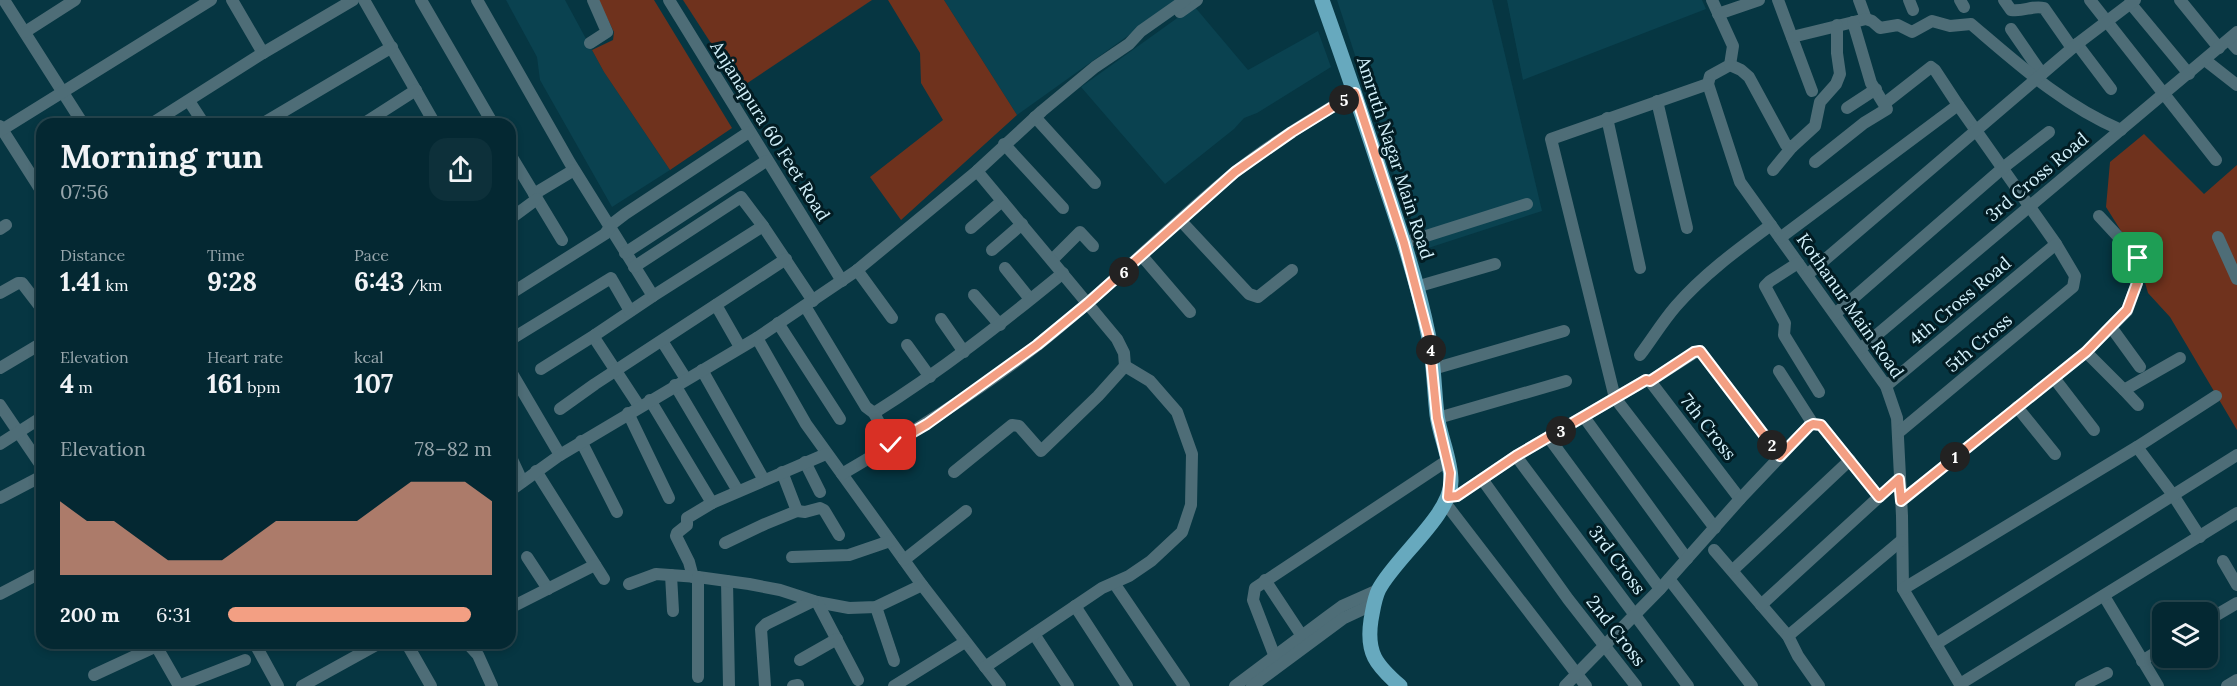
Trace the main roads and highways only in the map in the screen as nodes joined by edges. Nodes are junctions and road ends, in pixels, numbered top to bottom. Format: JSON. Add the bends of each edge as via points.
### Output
{"nodes":[{"id":1,"x":1322,"y":0,"type":"edge"},
{"id":2,"x":1400,"y":686,"type":"edge"}],
"edges":[{"from":1,"to":2,"type":"main road","name":"Amruth Nagar Main Road","via":[[1416,286],[1429,338],[1437,418],[1451,484],[1447,501],[1396,563],[1376,597],[1369,631],[1371,651],[1383,671]]}]}
